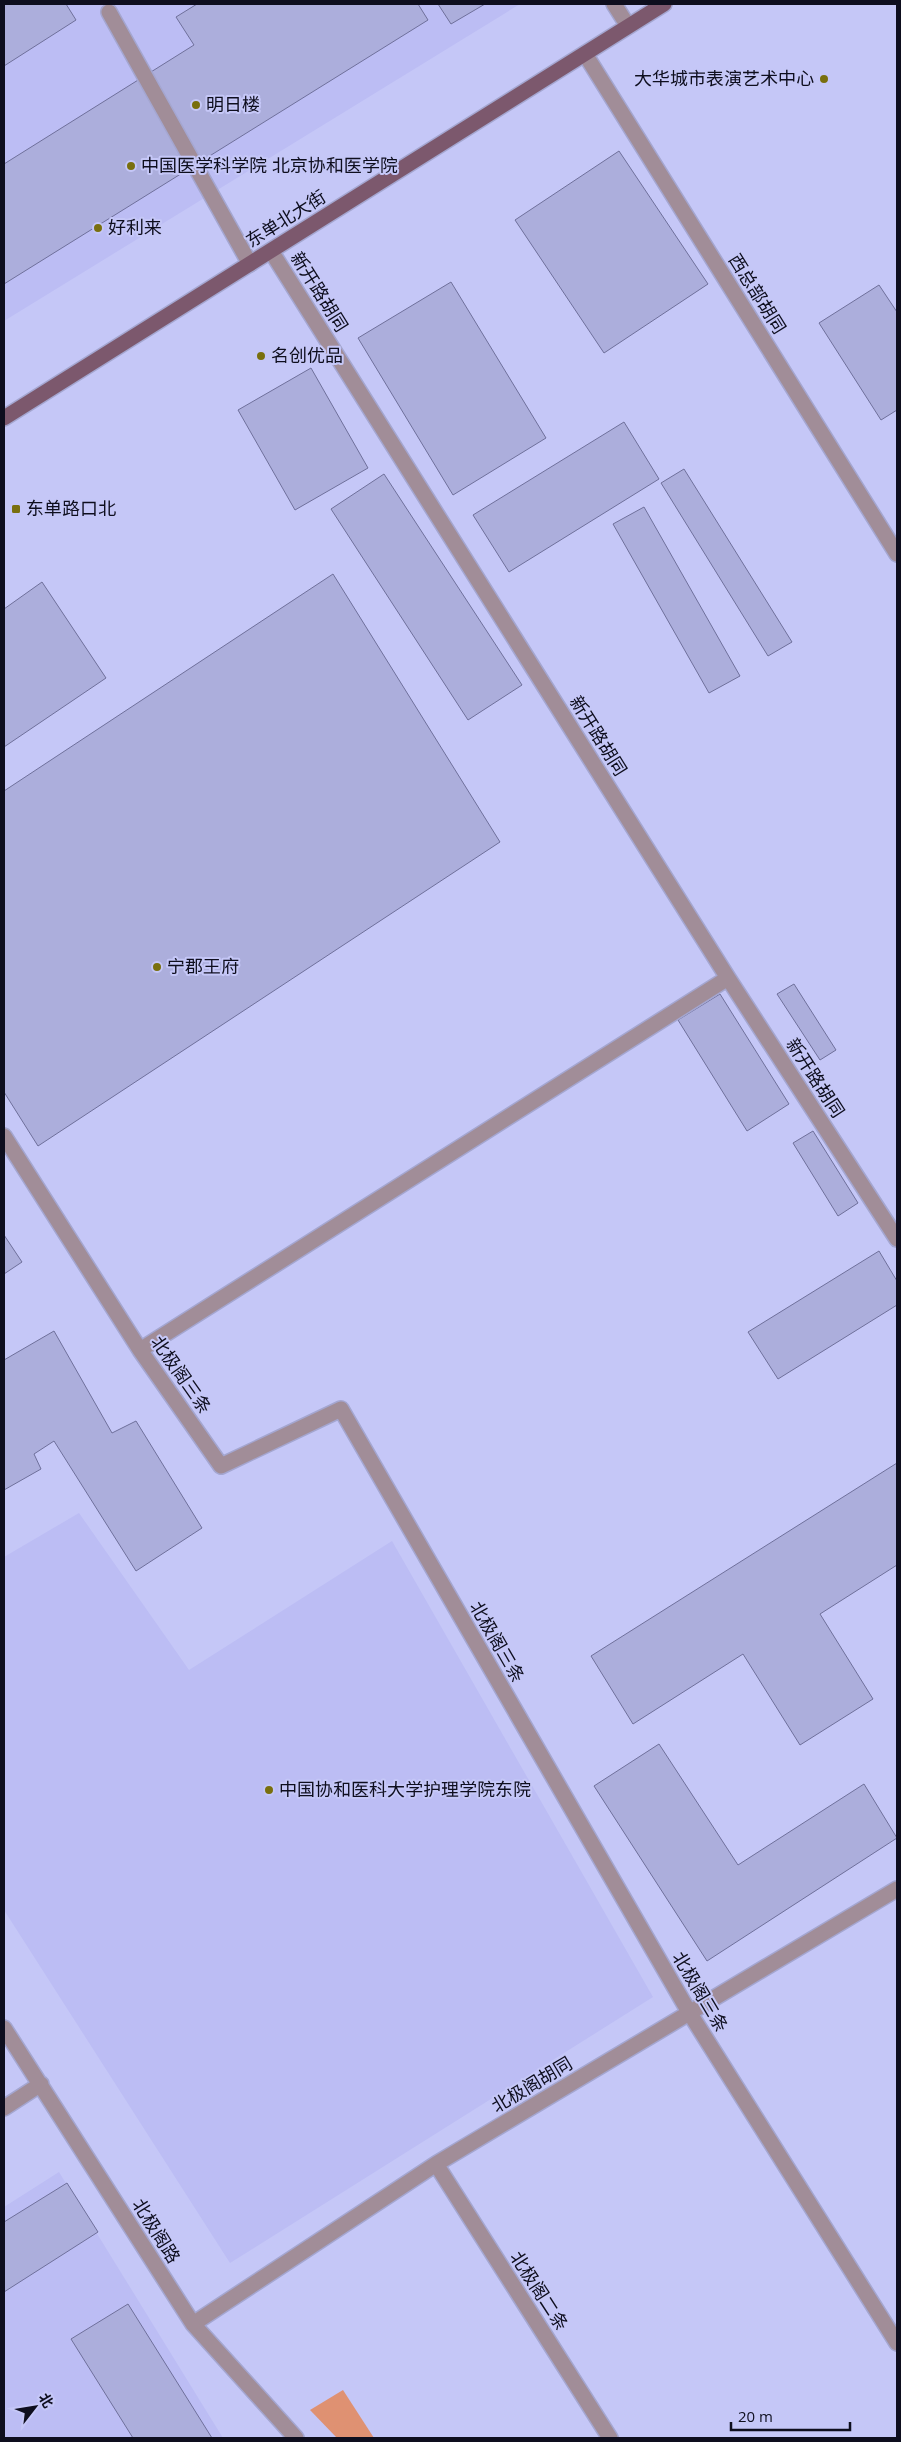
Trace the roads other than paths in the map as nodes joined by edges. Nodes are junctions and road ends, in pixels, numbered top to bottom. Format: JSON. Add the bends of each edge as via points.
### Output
{"nodes":[{"id":1,"x":614,"y":4,"type":"edge"},
{"id":2,"x":664,"y":4,"type":"edge"},
{"id":3,"x":110,"y":12,"type":"dead end"},
{"id":4,"x":628,"y":26,"type":"junction"},
{"id":5,"x":585,"y":54,"type":"junction"},
{"id":6,"x":271,"y":251,"type":"junction"},
{"id":7,"x":250,"y":264,"type":"junction"},
{"id":8,"x":4,"y":418,"type":"edge"},
{"id":9,"x":897,"y":554,"type":"edge"},
{"id":10,"x":728,"y":978,"type":"junction"},
{"id":11,"x":4,"y":1136,"type":"edge"},
{"id":12,"x":897,"y":1239,"type":"edge"},
{"id":13,"x":140,"y":1350,"type":"junction"},
{"id":14,"x":897,"y":1889,"type":"edge"},
{"id":15,"x":689,"y":2012,"type":"junction"},
{"id":16,"x":4,"y":2028,"type":"edge"},
{"id":17,"x":41,"y":2084,"type":"junction"},
{"id":18,"x":4,"y":2108,"type":"edge"},
{"id":19,"x":436,"y":2164,"type":"junction"},
{"id":20,"x":193,"y":2324,"type":"junction"},
{"id":21,"x":897,"y":2343,"type":"edge"},
{"id":22,"x":296,"y":2438,"type":"edge"},
{"id":23,"x":610,"y":2438,"type":"edge"}],
"edges":[{"from":1,"to":4,"type":"street"},
{"from":2,"to":4,"type":"main road","name":"东单北大街"},
{"from":3,"to":7,"type":"street"},
{"from":4,"to":5,"type":"main road","name":"东单北大街"},
{"from":5,"to":6,"type":"main road","name":"东单北大街"},
{"from":5,"to":9,"type":"street","name":"西总部胡同"},
{"from":6,"to":7,"type":"main road","name":"东单北大街"},
{"from":6,"to":10,"type":"street","name":"新开路胡同"},
{"from":7,"to":8,"type":"main road","name":"东单北大街"},
{"from":10,"to":12,"type":"street","name":"新开路胡同"},
{"from":10,"to":13,"type":"street"},
{"from":11,"to":13,"type":"street","name":"北极阁三条"},
{"from":13,"to":15,"type":"street","name":"北极阁三条","via":[[221,1466],[341,1409]]},
{"from":14,"to":15,"type":"street","name":"北极阁胡同"},
{"from":15,"to":19,"type":"street","name":"北极阁胡同"},
{"from":15,"to":21,"type":"street","name":"北极阁三条"},
{"from":16,"to":17,"type":"street","name":"北极阁路"},
{"from":17,"to":18,"type":"street"},
{"from":17,"to":20,"type":"street","name":"北极阁路"},
{"from":19,"to":20,"type":"street","name":"北极阁胡同"},
{"from":19,"to":23,"type":"street","name":"北极阁二条"},
{"from":20,"to":22,"type":"street","name":"北极阁路"}]}
